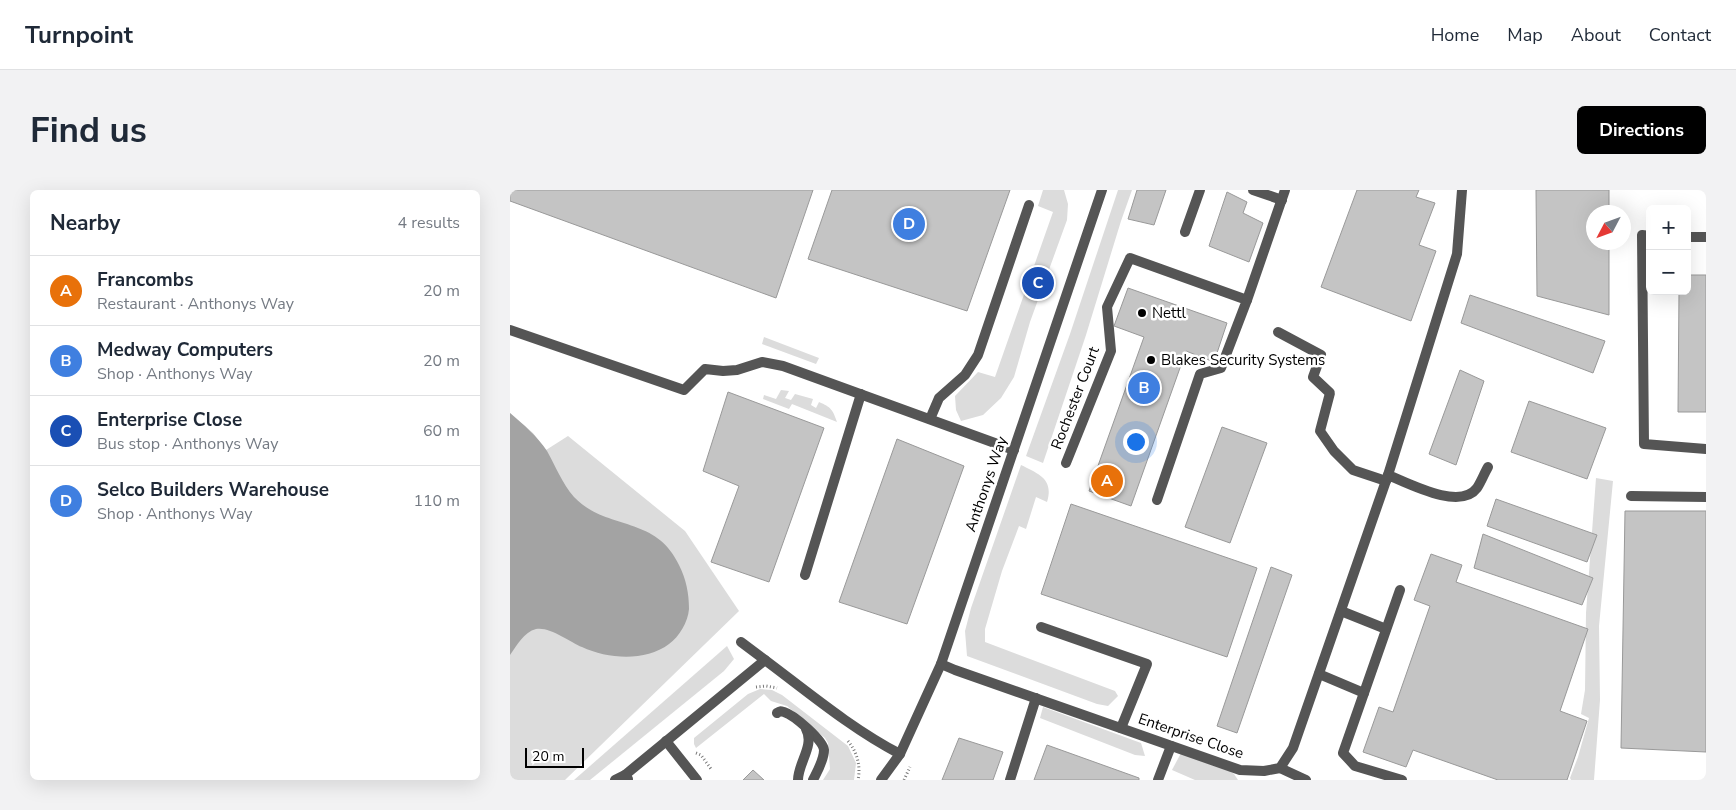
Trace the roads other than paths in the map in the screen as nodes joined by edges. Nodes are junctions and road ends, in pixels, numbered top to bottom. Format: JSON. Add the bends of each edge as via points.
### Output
{"nodes":[{"id":1,"x":1102,"y":190,"type":"edge"},
{"id":2,"x":1200,"y":190,"type":"edge"},
{"id":3,"x":1253,"y":190,"type":"edge"},
{"id":4,"x":1462,"y":190,"type":"edge"},
{"id":5,"x":1284,"y":195,"type":"edge"},
{"id":6,"x":1029,"y":204,"type":"dead end"},
{"id":7,"x":1185,"y":232,"type":"dead end"},
{"id":8,"x":1646,"y":236,"type":"edge"},
{"id":9,"x":1691,"y":237,"type":"edge"},
{"id":10,"x":1706,"y":237,"type":"edge"},
{"id":11,"x":1247,"y":300,"type":"junction"},
{"id":12,"x":510,"y":330,"type":"edge"},
{"id":13,"x":1278,"y":332,"type":"dead end"},
{"id":14,"x":861,"y":394,"type":"junction"},
{"id":15,"x":930,"y":419,"type":"junction"},
{"id":16,"x":1706,"y":449,"type":"edge"},
{"id":17,"x":1014,"y":450,"type":"junction"},
{"id":18,"x":1066,"y":463,"type":"dead end"},
{"id":19,"x":1488,"y":467,"type":"dead end"},
{"id":20,"x":1387,"y":478,"type":"junction"},
{"id":21,"x":1631,"y":496,"type":"dead end"},
{"id":22,"x":1706,"y":497,"type":"edge"},
{"id":23,"x":1158,"y":500,"type":"dead end"},
{"id":24,"x":805,"y":574,"type":"dead end"},
{"id":25,"x":1400,"y":590,"type":"dead end"},
{"id":26,"x":1340,"y":611,"type":"junction"},
{"id":27,"x":1041,"y":627,"type":"dead end"},
{"id":28,"x":1386,"y":629,"type":"junction"},
{"id":29,"x":741,"y":642,"type":"dead end"},
{"id":30,"x":765,"y":660,"type":"junction"},
{"id":31,"x":941,"y":664,"type":"junction"},
{"id":32,"x":1319,"y":674,"type":"junction"},
{"id":33,"x":1364,"y":693,"type":"junction"},
{"id":34,"x":1036,"y":698,"type":"junction"},
{"id":35,"x":777,"y":713,"type":"dead end"},
{"id":36,"x":806,"y":728,"type":"junction"},
{"id":37,"x":1121,"y":728,"type":"junction"},
{"id":38,"x":666,"y":741,"type":"junction"},
{"id":39,"x":1171,"y":746,"type":"junction"},
{"id":40,"x":900,"y":754,"type":"junction"},
{"id":41,"x":1280,"y":768,"type":"junction"},
{"id":42,"x":1254,"y":775,"type":"edge"},
{"id":43,"x":626,"y":778,"type":"edge"},
{"id":44,"x":615,"y":780,"type":"edge"},
{"id":45,"x":697,"y":780,"type":"edge"},
{"id":46,"x":798,"y":780,"type":"edge"},
{"id":47,"x":812,"y":780,"type":"edge"},
{"id":48,"x":881,"y":780,"type":"edge"},
{"id":49,"x":1010,"y":780,"type":"edge"},
{"id":50,"x":1158,"y":780,"type":"edge"},
{"id":51,"x":1306,"y":780,"type":"edge"},
{"id":52,"x":1402,"y":780,"type":"edge"}],
"edges":[{"from":1,"to":17,"type":"street","name":"Anthonys Way"},
{"from":2,"to":7,"type":"street"},
{"from":3,"to":5,"type":"street"},
{"from":4,"to":20,"type":"street","via":[[1457,254]]},
{"from":5,"to":11,"type":"street"},
{"from":6,"to":15,"type":"street","via":[[978,355],[965,375],[939,398]]},
{"from":8,"to":16,"type":"street","via":[[1642,235],[1644,444]]},
{"from":9,"to":10,"type":"street"},
{"from":11,"to":18,"type":"street","name":"Rochester Court","via":[[1130,258],[1107,307],[1111,352]]},
{"from":11,"to":23,"type":"street","via":[[1221,368],[1200,374]]},
{"from":12,"to":14,"type":"street","via":[[684,390],[705,370],[737,370],[762,362],[783,366]]},
{"from":13,"to":20,"type":"street","via":[[1321,355],[1313,376],[1330,393],[1320,430],[1334,451],[1353,470]]},
{"from":14,"to":15,"type":"street"},
{"from":14,"to":24,"type":"street"},
{"from":15,"to":17,"type":"street"},
{"from":17,"to":31,"type":"street","name":"Anthonys Way"},
{"from":19,"to":20,"type":"street","via":[[1476,490],[1463,496],[1441,496]]},
{"from":20,"to":26,"type":"street"},
{"from":21,"to":22,"type":"street"},
{"from":25,"to":28,"type":"street"},
{"from":26,"to":28,"type":"street"},
{"from":26,"to":32,"type":"street"},
{"from":27,"to":37,"type":"street","via":[[1147,664]]},
{"from":28,"to":33,"type":"street"},
{"from":29,"to":30,"type":"street"},
{"from":30,"to":38,"type":"street"},
{"from":30,"to":40,"type":"street","via":[[862,732]]},
{"from":31,"to":34,"type":"street","name":"Enterprise Close"},
{"from":31,"to":40,"type":"street","name":"Anthonys Way"},
{"from":32,"to":33,"type":"street"},
{"from":32,"to":41,"type":"street","via":[[1293,748]]},
{"from":33,"to":52,"type":"street","via":[[1343,753],[1355,766]]},
{"from":34,"to":37,"type":"street","name":"Enterprise Close"},
{"from":34,"to":49,"type":"street"},
{"from":35,"to":36,"type":"street","via":[[787,713]]},
{"from":36,"to":46,"type":"street","via":[[809,742]]},
{"from":36,"to":47,"type":"street","via":[[824,749]]},
{"from":37,"to":39,"type":"street","name":"Enterprise Close"},
{"from":38,"to":43,"type":"street"},
{"from":38,"to":45,"type":"street"},
{"from":39,"to":42,"type":"street","name":"Enterprise Close"},
{"from":39,"to":50,"type":"street"},
{"from":40,"to":48,"type":"street","name":"Anthonys Way"},
{"from":41,"to":42,"type":"street","name":"Enterprise Close"},
{"from":41,"to":51,"type":"street"},
{"from":43,"to":44,"type":"street"}]}
